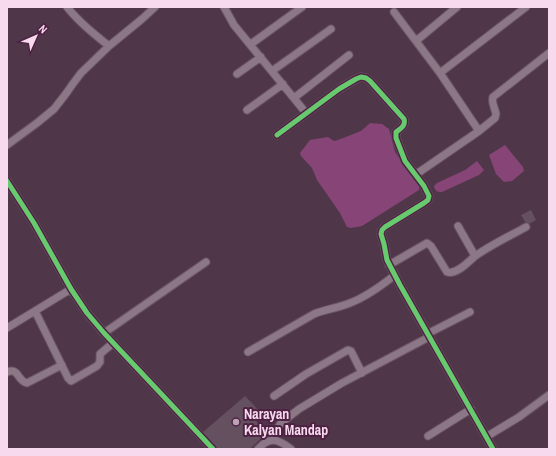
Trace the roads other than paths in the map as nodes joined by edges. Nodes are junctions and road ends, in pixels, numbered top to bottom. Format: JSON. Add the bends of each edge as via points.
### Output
{"nodes":[{"id":1,"x":67,"y":7,"type":"edge"},
{"id":2,"x":155,"y":7,"type":"edge"},
{"id":3,"x":224,"y":7,"type":"edge"},
{"id":4,"x":302,"y":7,"type":"edge"},
{"id":5,"x":456,"y":7,"type":"edge"},
{"id":6,"x":526,"y":7,"type":"edge"},
{"id":7,"x":394,"y":12,"type":"dead end"},
{"id":8,"x":331,"y":29,"type":"dead end"},
{"id":9,"x":416,"y":41,"type":"junction"},
{"id":10,"x":251,"y":44,"type":"junction"},
{"id":11,"x":109,"y":46,"type":"junction"},
{"id":12,"x":549,"y":53,"type":"edge"},
{"id":13,"x":349,"y":55,"type":"dead end"},
{"id":14,"x":261,"y":57,"type":"junction"},
{"id":15,"x":272,"y":71,"type":"junction"},
{"id":16,"x":440,"y":73,"type":"junction"},
{"id":17,"x":237,"y":74,"type":"dead end"},
{"id":18,"x":282,"y":84,"type":"junction"},
{"id":19,"x":294,"y":98,"type":"junction"},
{"id":20,"x":246,"y":110,"type":"dead end"},
{"id":21,"x":306,"y":113,"type":"junction"},
{"id":22,"x":479,"y":131,"type":"junction"},
{"id":23,"x":277,"y":135,"type":"dead end"},
{"id":24,"x":7,"y":146,"type":"edge"},
{"id":25,"x":416,"y":175,"type":"junction"},
{"id":26,"x":7,"y":181,"type":"edge"},
{"id":27,"x":458,"y":226,"type":"dead end"},
{"id":28,"x":526,"y":227,"type":"dead end"},
{"id":29,"x":475,"y":256,"type":"junction"},
{"id":30,"x":206,"y":262,"type":"dead end"},
{"id":31,"x":389,"y":265,"type":"junction"},
{"id":32,"x":395,"y":275,"type":"junction"},
{"id":33,"x":71,"y":289,"type":"junction"},
{"id":34,"x":35,"y":311,"type":"junction"},
{"id":35,"x":470,"y":312,"type":"dead end"},
{"id":36,"x":7,"y":328,"type":"edge"},
{"id":37,"x":104,"y":333,"type":"junction"},
{"id":38,"x":428,"y":336,"type":"junction"},
{"id":39,"x":113,"y":343,"type":"junction"},
{"id":40,"x":248,"y":352,"type":"dead end"},
{"id":41,"x":62,"y":365,"type":"junction"},
{"id":42,"x":7,"y":372,"type":"edge"},
{"id":43,"x":362,"y":373,"type":"junction"},
{"id":44,"x":549,"y":395,"type":"edge"},
{"id":45,"x":274,"y":396,"type":"dead end"},
{"id":46,"x":471,"y":410,"type":"junction"},
{"id":47,"x":428,"y":436,"type":"dead end"},
{"id":48,"x":486,"y":437,"type":"junction"},
{"id":49,"x":273,"y":440,"type":"junction"},
{"id":50,"x":214,"y":449,"type":"edge"},
{"id":51,"x":258,"y":449,"type":"edge"},
{"id":52,"x":291,"y":449,"type":"edge"},
{"id":53,"x":493,"y":449,"type":"edge"}],
"edges":[{"from":1,"to":11,"type":"street"},
{"from":2,"to":11,"type":"street"},
{"from":3,"to":10,"type":"street","via":[[234,25]]},
{"from":4,"to":10,"type":"street"},
{"from":5,"to":9,"type":"street"},
{"from":6,"to":16,"type":"street"},
{"from":7,"to":9,"type":"street"},
{"from":8,"to":15,"type":"street"},
{"from":9,"to":16,"type":"street"},
{"from":10,"to":14,"type":"street"},
{"from":11,"to":24,"type":"street","via":[[81,73],[54,109]]},
{"from":12,"to":22,"type":"street","via":[[493,97],[496,116]]},
{"from":13,"to":19,"type":"street"},
{"from":14,"to":15,"type":"street"},
{"from":14,"to":17,"type":"street"},
{"from":15,"to":18,"type":"street"},
{"from":16,"to":22,"type":"street"},
{"from":18,"to":19,"type":"street"},
{"from":18,"to":20,"type":"street"},
{"from":19,"to":21,"type":"street"},
{"from":21,"to":23,"type":"street"},
{"from":21,"to":25,"type":"street","via":[[356,79],[366,78],[404,120],[404,125],[395,134],[405,161]]},
{"from":22,"to":25,"type":"street"},
{"from":25,"to":31,"type":"street","via":[[429,196],[428,200],[382,230]]},
{"from":26,"to":33,"type":"street"},
{"from":27,"to":29,"type":"street"},
{"from":28,"to":29,"type":"street"},
{"from":29,"to":31,"type":"street","via":[[450,273],[427,243]]},
{"from":30,"to":37,"type":"street"},
{"from":31,"to":32,"type":"street"},
{"from":32,"to":38,"type":"street"},
{"from":32,"to":40,"type":"street","via":[[364,296],[346,305],[314,314]]},
{"from":33,"to":34,"type":"street"},
{"from":33,"to":37,"type":"street"},
{"from":34,"to":36,"type":"street"},
{"from":34,"to":41,"type":"street"},
{"from":35,"to":38,"type":"street"},
{"from":37,"to":39,"type":"street"},
{"from":38,"to":43,"type":"street"},
{"from":38,"to":46,"type":"street"},
{"from":39,"to":41,"type":"street","via":[[100,354],[98,366],[71,381]]},
{"from":39,"to":50,"type":"street"},
{"from":41,"to":42,"type":"street","via":[[27,383],[22,382],[13,370]]},
{"from":43,"to":45,"type":"street","via":[[351,351],[348,350]]},
{"from":43,"to":49,"type":"street","via":[[288,417],[276,430]]},
{"from":44,"to":48,"type":"street"},
{"from":46,"to":47,"type":"street"},
{"from":46,"to":48,"type":"street"},
{"from":48,"to":53,"type":"street"},
{"from":49,"to":51,"type":"street","via":[[265,442]]},
{"from":49,"to":52,"type":"street"}]}
